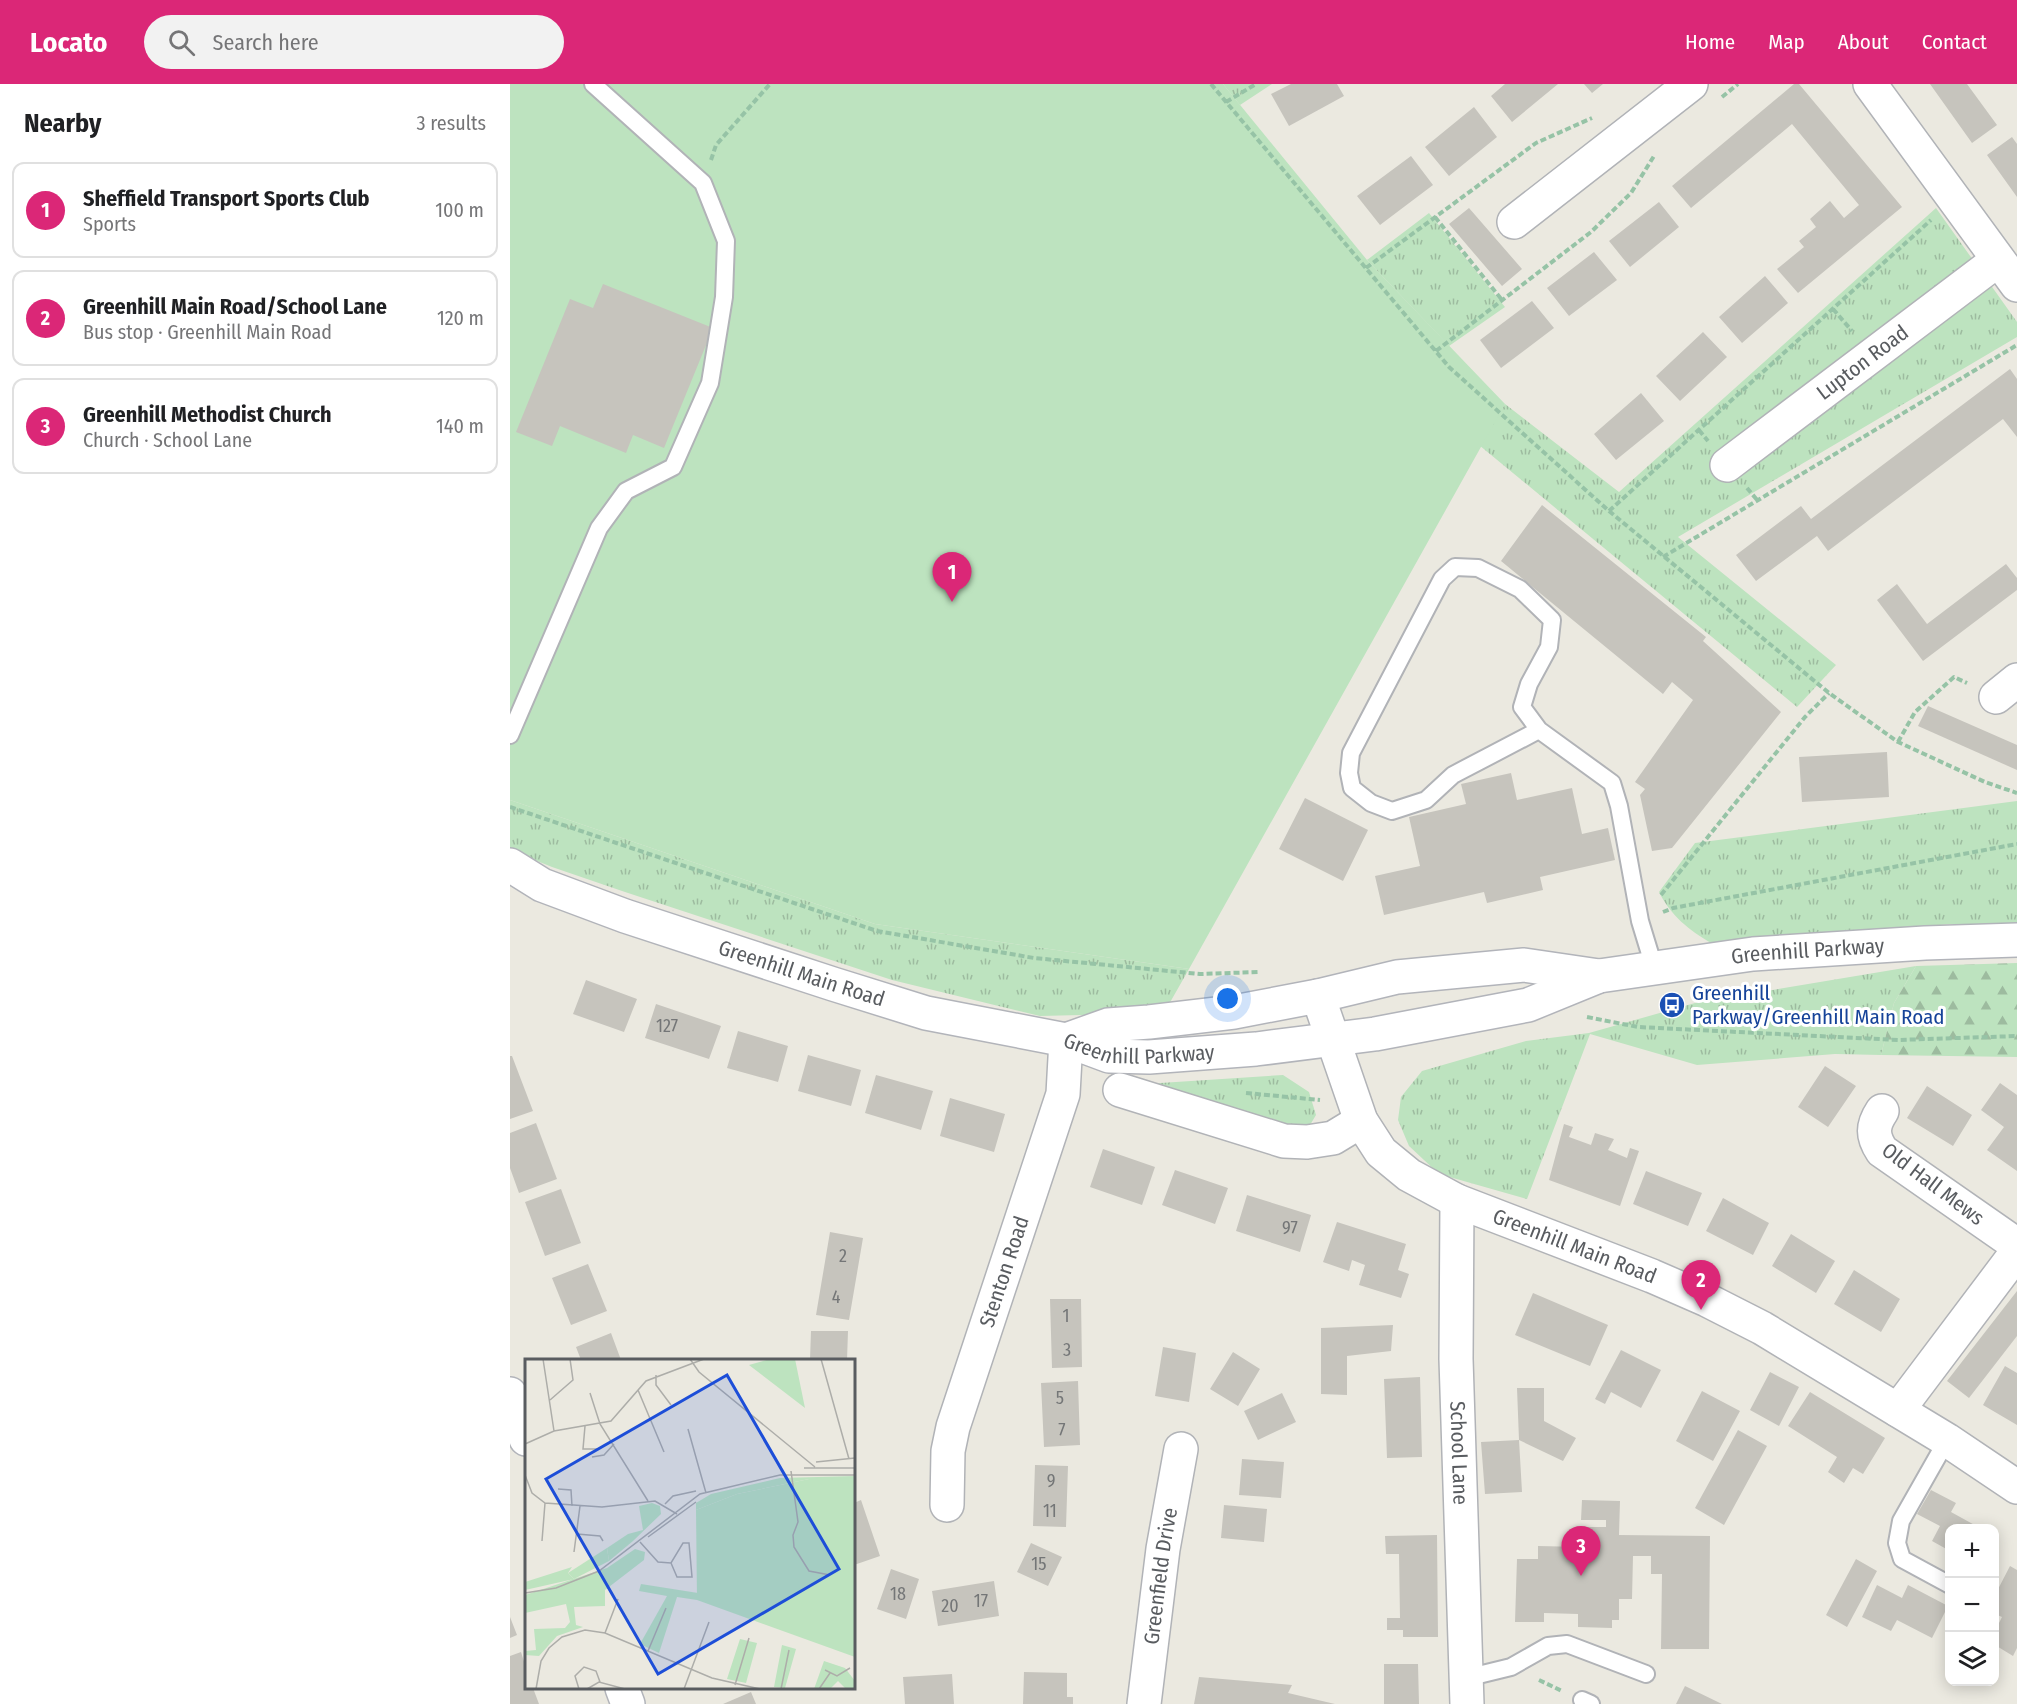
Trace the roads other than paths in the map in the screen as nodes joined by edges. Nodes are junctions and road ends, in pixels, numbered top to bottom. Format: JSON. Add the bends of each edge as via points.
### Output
{"nodes":[{"id":1,"x":593,"y":84,"type":"edge"},
{"id":2,"x":1691,"y":84,"type":"edge"},
{"id":3,"x":1870,"y":84,"type":"edge"},
{"id":4,"x":1514,"y":222,"type":"dead end"},
{"id":5,"x":2007,"y":272,"type":"edge"},
{"id":6,"x":1727,"y":465,"type":"dead end"},
{"id":7,"x":1539,"y":730,"type":"junction"},
{"id":8,"x":510,"y":735,"type":"edge"},
{"id":9,"x":510,"y":866,"type":"edge"},
{"id":10,"x":510,"y":882,"type":"edge"},
{"id":11,"x":542,"y":885,"type":"junction"},
{"id":12,"x":2017,"y":940,"type":"edge"},
{"id":13,"x":1654,"y":967,"type":"junction"},
{"id":14,"x":1599,"y":976,"type":"junction"},
{"id":15,"x":1318,"y":996,"type":"junction"},
{"id":16,"x":1066,"y":1040,"type":"junction"},
{"id":17,"x":1332,"y":1040,"type":"junction"},
{"id":18,"x":1120,"y":1090,"type":"dead end"},
{"id":19,"x":1882,"y":1111,"type":"dead end"},
{"id":20,"x":1361,"y":1120,"type":"junction"},
{"id":21,"x":1457,"y":1201,"type":"junction"},
{"id":22,"x":2017,"y":1245,"type":"edge"},
{"id":23,"x":2017,"y":1252,"type":"edge"},
{"id":24,"x":510,"y":1394,"type":"edge"},
{"id":25,"x":1898,"y":1410,"type":"junction"},
{"id":26,"x":525,"y":1436,"type":"edge"},
{"id":27,"x":1947,"y":1440,"type":"junction"},
{"id":28,"x":1181,"y":1449,"type":"dead end"},
{"id":29,"x":2017,"y":1487,"type":"edge"},
{"id":30,"x":947,"y":1505,"type":"dead end"},
{"id":31,"x":1945,"y":1582,"type":"edge"},
{"id":32,"x":1646,"y":1674,"type":"dead end"},
{"id":33,"x":622,"y":1689,"type":"edge"},
{"id":34,"x":1466,"y":1691,"type":"edge"},
{"id":35,"x":628,"y":1704,"type":"edge"},
{"id":36,"x":1144,"y":1704,"type":"edge"}],
"edges":[{"from":1,"to":8,"type":"lane","via":[[704,183],[726,241],[724,297],[710,383],[673,467],[626,491],[599,528]]},
{"from":2,"to":4,"type":"street"},
{"from":3,"to":5,"type":"street","name":"Lupton Road"},
{"from":5,"to":6,"type":"street","name":"Lupton Road"},
{"from":7,"to":7,"type":"lane","via":[[1522,707],[1549,646],[1552,620],[1520,590],[1478,568],[1455,567],[1442,579],[1351,753],[1348,773],[1352,788],[1371,803],[1392,811],[1426,800],[1454,775]]},
{"from":7,"to":13,"type":"lane","via":[[1612,783],[1640,921]]},
{"from":9,"to":11,"type":"street","name":"Greenhill Main Road"},
{"from":10,"to":11,"type":"street","name":"Greenhill Main Road"},
{"from":11,"to":16,"type":"street","name":"Greenhill Main Road","via":[[625,916],[917,1010]]},
{"from":12,"to":13,"type":"street","name":"Greenhill Parkway","via":[[1753,954]]},
{"from":13,"to":14,"type":"street","name":"Greenhill Parkway"},
{"from":14,"to":15,"type":"street","name":"Greenhill Parkway","via":[[1524,965],[1397,977]]},
{"from":14,"to":17,"type":"street","name":"Greenhill Parkway","via":[[1528,1005]]},
{"from":15,"to":16,"type":"street","name":"Greenhill Parkway","via":[[1234,1012],[1107,1025]]},
{"from":15,"to":17,"type":"street","name":"Greenhill Main Road"},
{"from":16,"to":17,"type":"street","name":"Greenhill Parkway","via":[[1108,1056],[1149,1057]]},
{"from":16,"to":30,"type":"street","name":"Stenton Road","via":[[1063,1094],[953,1427],[948,1451]]},
{"from":17,"to":20,"type":"street","name":"Greenhill Main Road"},
{"from":18,"to":20,"type":"street","via":[[1284,1141],[1333,1138]]},
{"from":19,"to":22,"type":"street","name":"Old Hall Mews","via":[[1874,1123],[1874,1139],[1882,1151]]},
{"from":20,"to":21,"type":"street","name":"Greenhill Main Road","via":[[1382,1152],[1409,1175]]},
{"from":21,"to":25,"type":"street","name":"Greenhill Main Road","via":[[1707,1300],[1762,1328]]},
{"from":21,"to":34,"type":"street","name":"School Lane","via":[[1456,1359]]},
{"from":23,"to":25,"type":"street"},
{"from":24,"to":26,"type":"street"},
{"from":25,"to":27,"type":"street","name":"Greenhill Main Road"},
{"from":27,"to":29,"type":"street","name":"Greenhill Main Road"},
{"from":27,"to":31,"type":"lane","via":[[1901,1521],[1897,1544],[1902,1559]]},
{"from":28,"to":36,"type":"street","name":"Greenfield Drive","via":[[1163,1548]]},
{"from":32,"to":34,"type":"lane","via":[[1567,1644],[1548,1646]]},
{"from":33,"to":35,"type":"street"}]}
